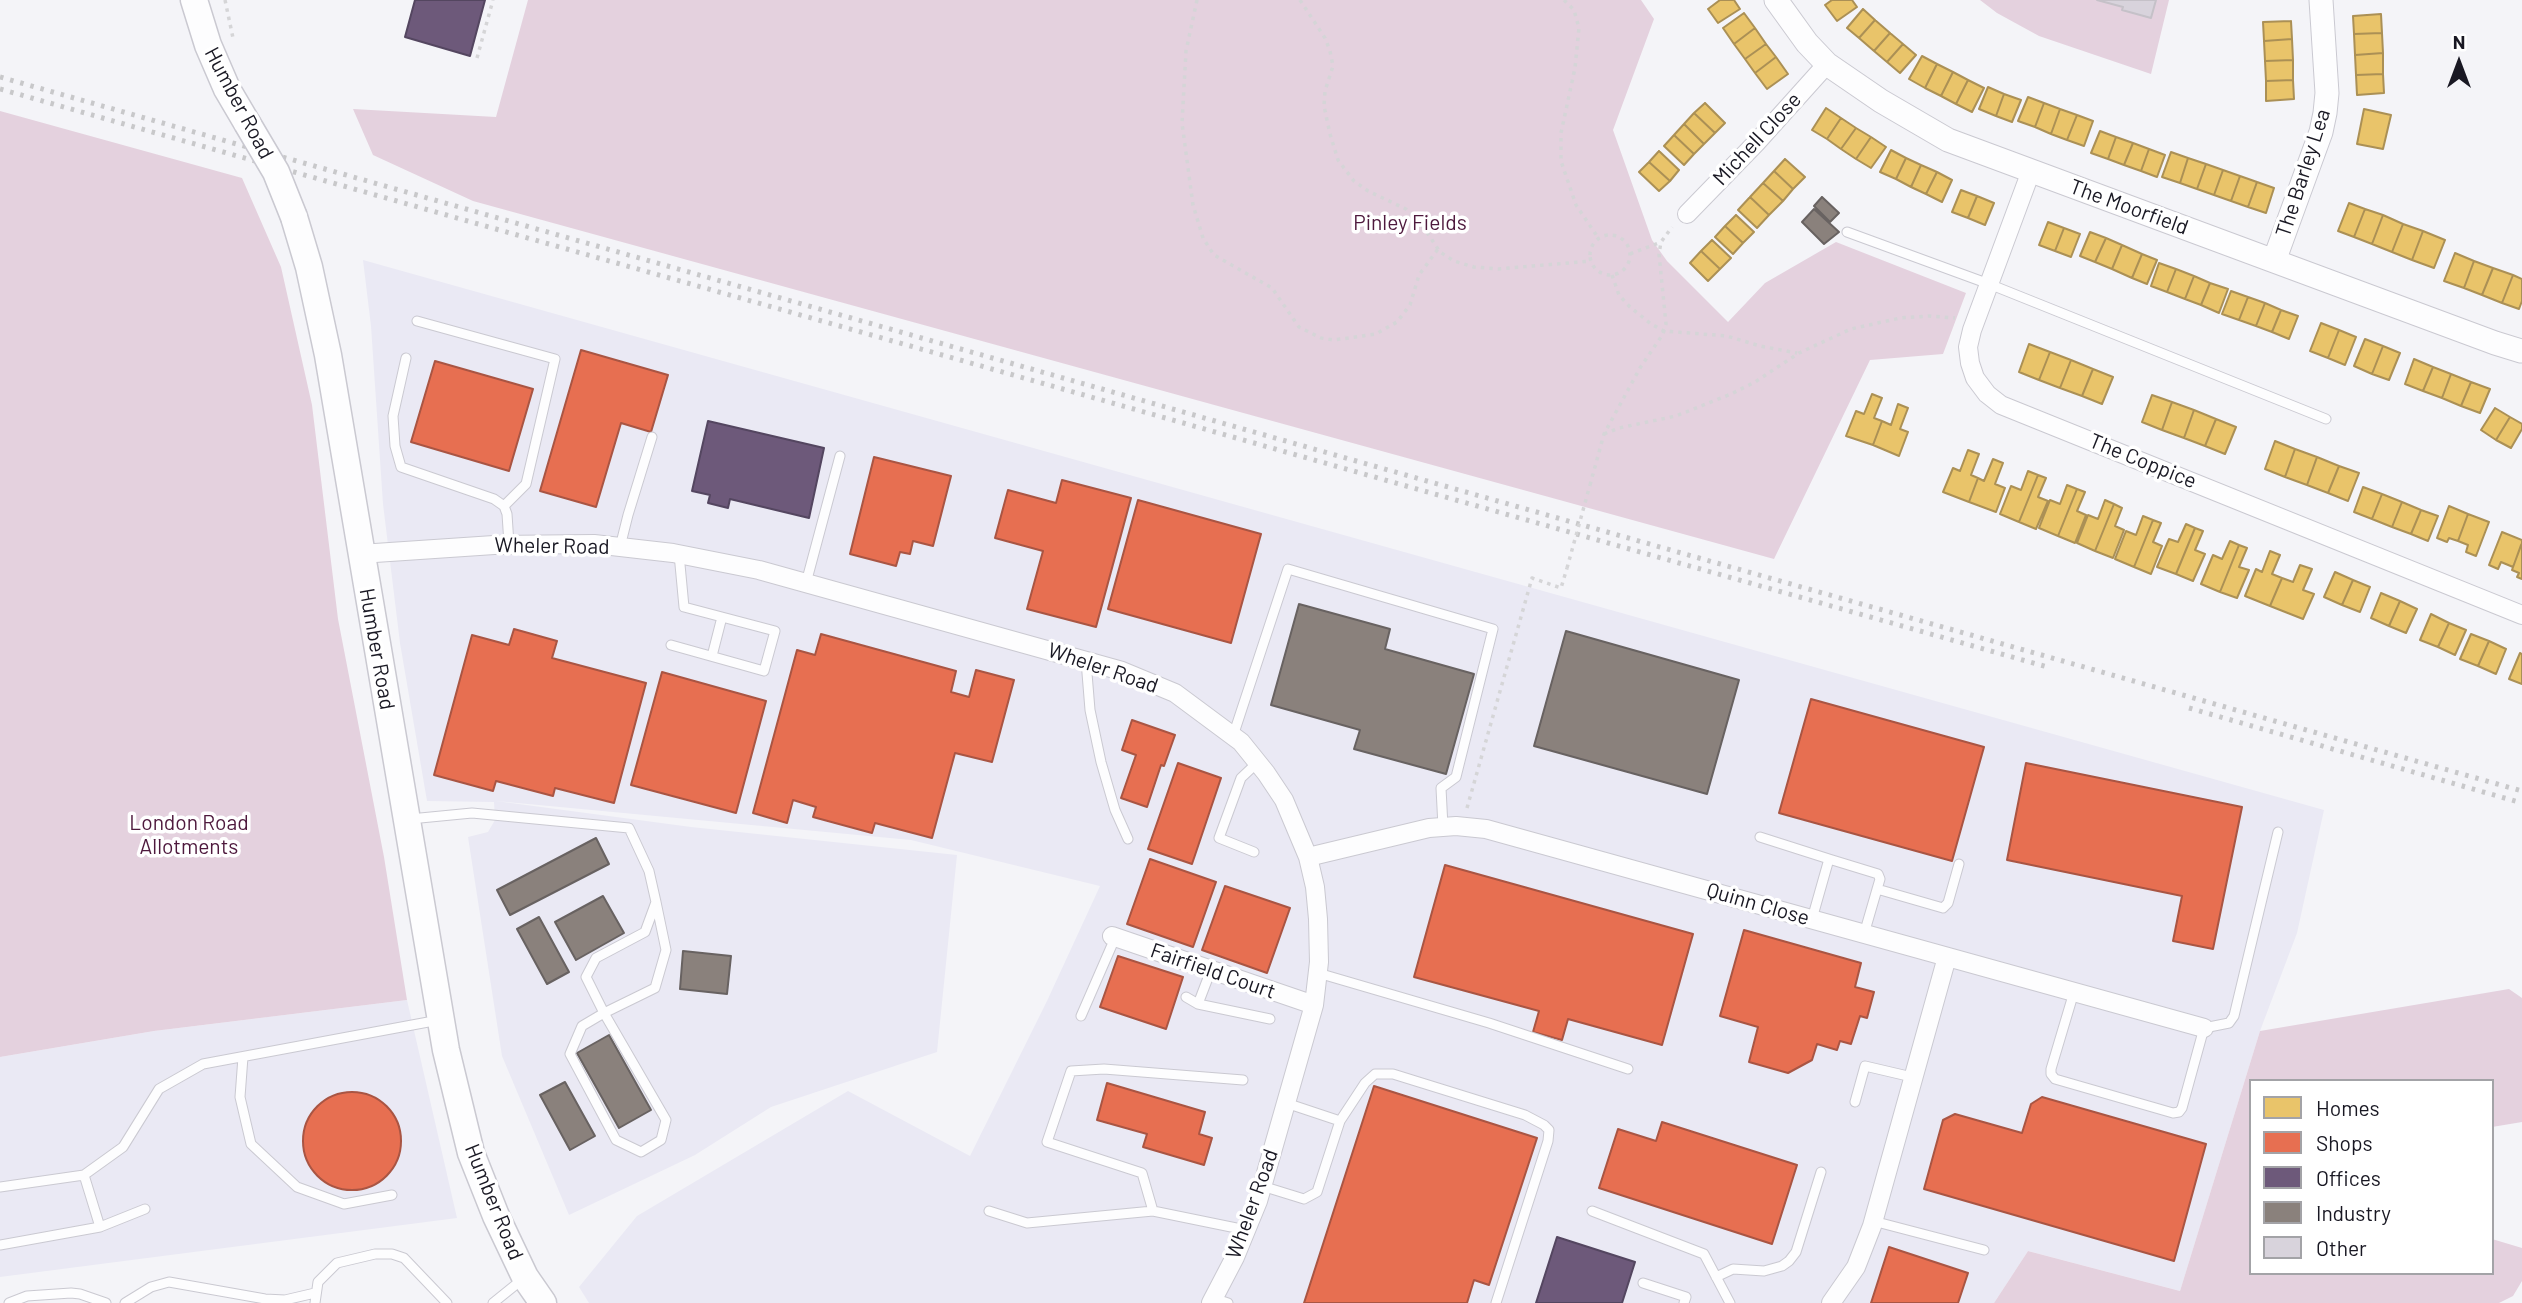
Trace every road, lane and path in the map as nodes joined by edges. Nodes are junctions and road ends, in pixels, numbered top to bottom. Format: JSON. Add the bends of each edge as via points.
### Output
{"nodes":[{"id":1,"x":194,"y":0,"type":"edge"},
{"id":2,"x":493,"y":0,"type":"edge"},
{"id":3,"x":1197,"y":0,"type":"edge"},
{"id":4,"x":1300,"y":0,"type":"edge"},
{"id":5,"x":1564,"y":0,"type":"edge"},
{"id":6,"x":1776,"y":0,"type":"edge"},
{"id":7,"x":2321,"y":0,"type":"edge"},
{"id":8,"x":477,"y":58,"type":"dead end"},
{"id":9,"x":1827,"y":64,"type":"junction"},
{"id":10,"x":2031,"y":171,"type":"junction"},
{"id":11,"x":1687,"y":214,"type":"joint"},
{"id":12,"x":1846,"y":232,"type":"dead end"},
{"id":13,"x":1599,"y":239,"type":"junction"},
{"id":14,"x":1661,"y":242,"type":"junction"},
{"id":15,"x":1438,"y":249,"type":"junction"},
{"id":16,"x":1630,"y":254,"type":"junction"},
{"id":17,"x":1591,"y":261,"type":"junction"},
{"id":18,"x":2274,"y":261,"type":"junction"},
{"id":19,"x":1612,"y":275,"type":"junction"},
{"id":20,"x":1989,"y":284,"type":"junction"},
{"id":21,"x":416,"y":321,"type":"dead end"},
{"id":22,"x":1976,"y":322,"type":"junction"},
{"id":23,"x":1664,"y":331,"type":"junction"},
{"id":24,"x":1799,"y":353,"type":"junction"},
{"id":25,"x":2522,"y":355,"type":"edge"},
{"id":26,"x":406,"y":358,"type":"dead end"},
{"id":27,"x":2326,"y":419,"type":"dead end"},
{"id":28,"x":1604,"y":435,"type":"junction"},
{"id":29,"x":652,"y":437,"type":"dead end"},
{"id":30,"x":840,"y":456,"type":"dead end"},
{"id":31,"x":504,"y":506,"type":"junction"},
{"id":32,"x":509,"y":544,"type":"junction"},
{"id":33,"x":621,"y":547,"type":"junction"},
{"id":34,"x":360,"y":554,"type":"junction"},
{"id":35,"x":679,"y":554,"type":"junction"},
{"id":36,"x":806,"y":583,"type":"junction"},
{"id":37,"x":2522,"y":615,"type":"edge"},
{"id":38,"x":722,"y":617,"type":"junction"},
{"id":39,"x":671,"y":645,"type":"dead end"},
{"id":40,"x":712,"y":656,"type":"junction"},
{"id":41,"x":1086,"y":660,"type":"junction"},
{"id":42,"x":1233,"y":736,"type":"junction"},
{"id":43,"x":1258,"y":762,"type":"junction"},
{"id":44,"x":407,"y":819,"type":"junction"},
{"id":45,"x":1452,"y":827,"type":"junction"},
{"id":46,"x":2278,"y":832,"type":"dead end"},
{"id":47,"x":1760,"y":837,"type":"dead end"},
{"id":48,"x":1128,"y":839,"type":"dead end"},
{"id":49,"x":1254,"y":852,"type":"dead end"},
{"id":50,"x":1308,"y":857,"type":"junction"},
{"id":51,"x":1829,"y":859,"type":"junction"},
{"id":52,"x":1959,"y":864,"type":"dead end"},
{"id":53,"x":1877,"y":889,"type":"junction"},
{"id":54,"x":656,"y":902,"type":"junction"},
{"id":55,"x":1812,"y":919,"type":"junction"},
{"id":56,"x":1864,"y":934,"type":"junction"},
{"id":57,"x":1113,"y":937,"type":"joint"},
{"id":58,"x":1947,"y":957,"type":"junction"},
{"id":59,"x":1210,"y":970,"type":"junction"},
{"id":60,"x":1318,"y":973,"type":"junction"},
{"id":61,"x":2074,"y":992,"type":"junction"},
{"id":62,"x":1186,"y":998,"type":"dead end"},
{"id":63,"x":1198,"y":1004,"type":"junction"},
{"id":64,"x":1314,"y":1005,"type":"junction"},
{"id":65,"x":604,"y":1013,"type":"junction"},
{"id":66,"x":1081,"y":1016,"type":"dead end"},
{"id":67,"x":1270,"y":1019,"type":"dead end"},
{"id":68,"x":440,"y":1020,"type":"junction"},
{"id":69,"x":2204,"y":1028,"type":"junction"},
{"id":70,"x":243,"y":1057,"type":"junction"},
{"id":71,"x":1628,"y":1069,"type":"dead end"},
{"id":72,"x":1912,"y":1077,"type":"junction"},
{"id":73,"x":1243,"y":1080,"type":"dead end"},
{"id":74,"x":1855,"y":1102,"type":"dead end"},
{"id":75,"x":1286,"y":1104,"type":"junction"},
{"id":76,"x":1340,"y":1121,"type":"junction"},
{"id":77,"x":1821,"y":1172,"type":"dead end"},
{"id":78,"x":84,"y":1175,"type":"junction"},
{"id":79,"x":0,"y":1186,"type":"edge"},
{"id":80,"x":1262,"y":1186,"type":"junction"},
{"id":81,"x":393,"y":1195,"type":"dead end"},
{"id":82,"x":145,"y":1209,"type":"dead end"},
{"id":83,"x":989,"y":1211,"type":"dead end"},
{"id":84,"x":1153,"y":1211,"type":"junction"},
{"id":85,"x":1592,"y":1211,"type":"dead end"},
{"id":86,"x":1873,"y":1221,"type":"junction"},
{"id":87,"x":100,"y":1227,"type":"junction"},
{"id":88,"x":1246,"y":1230,"type":"junction"},
{"id":89,"x":0,"y":1245,"type":"edge"},
{"id":90,"x":1984,"y":1250,"type":"dead end"},
{"id":91,"x":525,"y":1277,"type":"junction"},
{"id":92,"x":1716,"y":1277,"type":"junction"},
{"id":93,"x":1643,"y":1283,"type":"dead end"},
{"id":94,"x":315,"y":1298,"type":"edge"},
{"id":95,"x":1217,"y":1301,"type":"edge"},
{"id":96,"x":9,"y":1303,"type":"edge"},
{"id":97,"x":106,"y":1303,"type":"edge"},
{"id":98,"x":125,"y":1303,"type":"edge"},
{"id":99,"x":447,"y":1303,"type":"edge"},
{"id":100,"x":493,"y":1303,"type":"edge"},
{"id":101,"x":543,"y":1303,"type":"edge"},
{"id":102,"x":1496,"y":1303,"type":"edge"},
{"id":103,"x":1684,"y":1303,"type":"edge"},
{"id":104,"x":1730,"y":1303,"type":"edge"},
{"id":105,"x":1831,"y":1303,"type":"edge"}],
"edges":[{"from":1,"to":34,"type":"main road","name":"Humber Road","bridge":true,"via":[[227,89],[276,173],[309,267]]},
{"from":2,"to":8,"type":"path"},
{"from":3,"to":15,"type":"path","via":[[1186,51],[1182,123],[1193,205],[1203,238],[1214,255],[1264,281],[1300,327],[1334,341],[1376,334],[1397,322],[1410,305],[1419,275]]},
{"from":4,"to":15,"type":"path","via":[[1331,51],[1333,66],[1324,106],[1338,160],[1354,181],[1406,209]]},
{"from":5,"to":13,"type":"path","via":[[1574,10],[1579,38],[1561,133],[1561,161],[1576,205]]},
{"from":6,"to":9,"type":"street","name":"The Moorfield"},
{"from":7,"to":18,"type":"street","name":"The Barley Lea","via":[[2325,113]]},
{"from":9,"to":10,"type":"street","name":"The Moorfield","via":[[1926,128]]},
{"from":9,"to":11,"type":"street","name":"Michell Close"},
{"from":10,"to":18,"type":"street","name":"The Moorfield"},
{"from":10,"to":20,"type":"street","name":"The Coppice"},
{"from":11,"to":14,"type":"path"},
{"from":12,"to":20,"type":"lane"},
{"from":13,"to":16,"type":"path","via":[[1617,236]]},
{"from":13,"to":17,"type":"path"},
{"from":14,"to":16,"type":"path"},
{"from":14,"to":23,"type":"path"},
{"from":15,"to":17,"type":"path","via":[[1454,261],[1498,269]]},
{"from":16,"to":19,"type":"path","via":[[1627,266]]},
{"from":17,"to":19,"type":"path","via":[[1595,269]]},
{"from":18,"to":25,"type":"street","name":"The Moorfield"},
{"from":19,"to":23,"type":"path","via":[[1619,295],[1630,307]]},
{"from":20,"to":22,"type":"street","name":"The Coppice"},
{"from":20,"to":27,"type":"lane"},
{"from":21,"to":31,"type":"lane","via":[[555,359],[526,484]]},
{"from":22,"to":24,"type":"path","via":[[1928,316],[1887,320],[1851,329]]},
{"from":22,"to":37,"type":"street","name":"The Coppice","via":[[1968,347],[1970,363],[1975,378],[2001,405]]},
{"from":23,"to":24,"type":"path","via":[[1727,337]]},
{"from":23,"to":28,"type":"path"},
{"from":24,"to":28,"type":"path","via":[[1755,382],[1702,407]]},
{"from":26,"to":31,"type":"lane","via":[[393,416],[401,467]]},
{"from":28,"to":45,"type":"path","bridge":true,"via":[[1561,587],[1532,578]]},
{"from":29,"to":33,"type":"lane"},
{"from":30,"to":36,"type":"lane"},
{"from":31,"to":32,"type":"lane"},
{"from":32,"to":33,"type":"street","name":"Wheler Road"},
{"from":32,"to":34,"type":"street","name":"Wheler Road"},
{"from":33,"to":35,"type":"street","name":"Wheler Road"},
{"from":34,"to":44,"type":"main road","name":"Humber Road"},
{"from":35,"to":36,"type":"street","name":"Wheler Road"},
{"from":35,"to":38,"type":"lane","via":[[684,607]]},
{"from":36,"to":41,"type":"street","name":"Wheler Road"},
{"from":38,"to":40,"type":"lane"},
{"from":38,"to":40,"type":"lane","via":[[775,631],[764,671]]},
{"from":39,"to":40,"type":"lane"},
{"from":41,"to":42,"type":"street","name":"Wheler Road","via":[[1175,693]]},
{"from":41,"to":48,"type":"lane","via":[[1101,762]]},
{"from":42,"to":43,"type":"street","name":"Wheler Road"},
{"from":42,"to":45,"type":"lane","via":[[1288,569],[1493,629],[1456,777],[1441,788]]},
{"from":43,"to":49,"type":"lane","via":[[1241,778],[1219,838]]},
{"from":43,"to":50,"type":"street","name":"Wheler Road","via":[[1284,800]]},
{"from":44,"to":54,"type":"lane","via":[[472,813],[629,828],[649,871]]},
{"from":44,"to":68,"type":"main road","name":"Humber Road"},
{"from":45,"to":50,"type":"street","name":"Quinn Close","via":[[1429,828]]},
{"from":45,"to":55,"type":"street","name":"Quinn Close","via":[[1513,836]]},
{"from":46,"to":69,"type":"lane","via":[[2234,1016],[2230,1023]]},
{"from":47,"to":51,"type":"lane"},
{"from":50,"to":60,"type":"street","name":"Wheler Road","via":[[1318,919]]},
{"from":51,"to":53,"type":"lane","via":[[1878,874]]},
{"from":51,"to":55,"type":"lane"},
{"from":52,"to":53,"type":"lane","via":[[1944,908]]},
{"from":53,"to":56,"type":"lane"},
{"from":54,"to":65,"type":"lane","via":[[666,950],[655,988]]},
{"from":54,"to":65,"type":"lane","via":[[645,932],[596,958],[586,977]]},
{"from":55,"to":56,"type":"street","name":"Quinn Close"},
{"from":56,"to":58,"type":"street","name":"Quinn Close"},
{"from":57,"to":59,"type":"street","name":"Fairfield Court"},
{"from":57,"to":66,"type":"lane"},
{"from":58,"to":61,"type":"street","name":"Quinn Close"},
{"from":58,"to":72,"type":"street"},
{"from":59,"to":63,"type":"lane"},
{"from":59,"to":64,"type":"street","name":"Fairfield Court"},
{"from":60,"to":64,"type":"street","name":"Wheler Road"},
{"from":60,"to":71,"type":"lane"},
{"from":61,"to":69,"type":"street","name":"Quinn Close"},
{"from":61,"to":69,"type":"lane","via":[[2051,1069],[2055,1079],[2173,1113],[2182,1108]]},
{"from":62,"to":63,"type":"lane"},
{"from":63,"to":67,"type":"lane"},
{"from":64,"to":75,"type":"street","name":"Wheler Road"},
{"from":65,"to":65,"type":"lane","via":[[582,1026],[570,1054],[616,1140],[640,1152],[661,1140],[666,1119]]},
{"from":68,"to":70,"type":"lane"},
{"from":68,"to":91,"type":"main road","name":"Humber Road","via":[[471,1153]]},
{"from":70,"to":78,"type":"lane","via":[[203,1064],[159,1089],[123,1147]]},
{"from":70,"to":81,"type":"lane","via":[[240,1097],[251,1144],[297,1187],[344,1204]]},
{"from":72,"to":74,"type":"lane","via":[[1865,1066]]},
{"from":72,"to":86,"type":"street"},
{"from":73,"to":84,"type":"lane","via":[[1104,1069],[1071,1071],[1047,1142],[1142,1173]]},
{"from":75,"to":76,"type":"lane"},
{"from":75,"to":80,"type":"street","name":"Wheler Road"},
{"from":76,"to":80,"type":"lane","via":[[1313,1196],[1304,1199]]},
{"from":76,"to":102,"type":"lane","via":[[1375,1074],[1393,1074],[1525,1115],[1549,1130]]},
{"from":77,"to":92,"type":"lane","via":[[1796,1252],[1789,1261],[1764,1271],[1733,1269]]},
{"from":78,"to":79,"type":"lane"},
{"from":78,"to":87,"type":"lane"},
{"from":80,"to":88,"type":"street","name":"Wheler Road"},
{"from":82,"to":87,"type":"lane"},
{"from":83,"to":84,"type":"lane","via":[[1027,1223]]},
{"from":84,"to":88,"type":"lane"},
{"from":85,"to":92,"type":"lane","via":[[1704,1254]]},
{"from":86,"to":90,"type":"lane"},
{"from":86,"to":105,"type":"street","via":[[1856,1267]]},
{"from":87,"to":89,"type":"lane"},
{"from":88,"to":95,"type":"street","name":"Wheler Road"},
{"from":91,"to":100,"type":"lane"},
{"from":91,"to":101,"type":"main road","name":"Humber Road"},
{"from":92,"to":104,"type":"lane"},
{"from":93,"to":103,"type":"lane","via":[[1686,1297]]},
{"from":94,"to":98,"type":"lane","via":[[265,1299],[169,1282]]},
{"from":94,"to":99,"type":"lane","via":[[318,1282],[337,1263],[392,1254],[404,1258]]},
{"from":96,"to":97,"type":"lane","via":[[27,1296],[71,1293]]}]}
